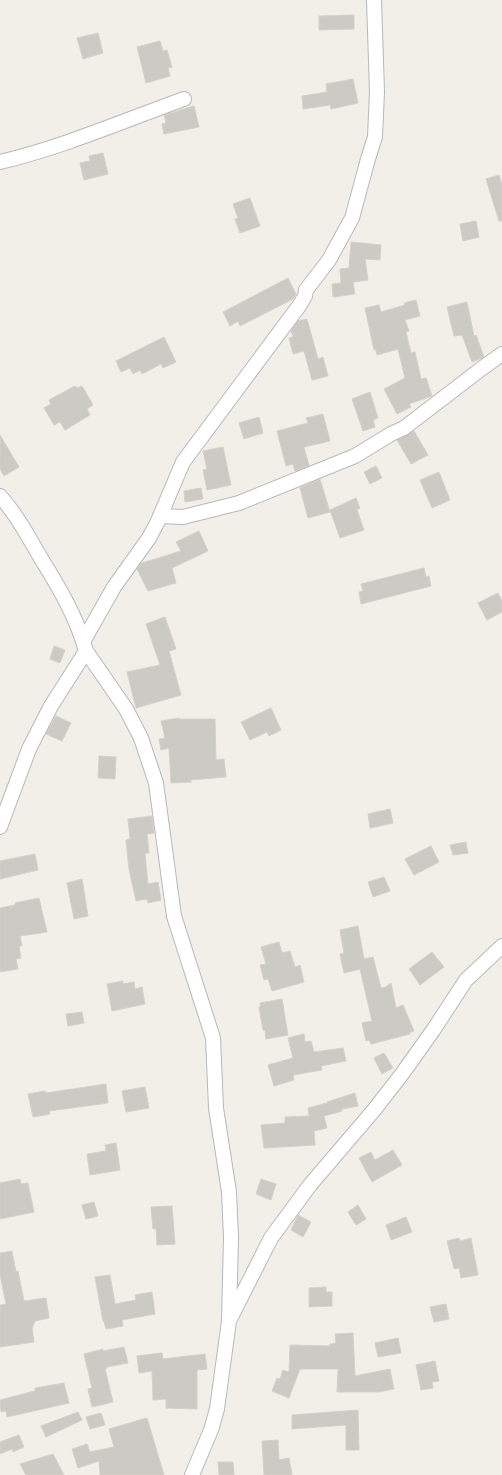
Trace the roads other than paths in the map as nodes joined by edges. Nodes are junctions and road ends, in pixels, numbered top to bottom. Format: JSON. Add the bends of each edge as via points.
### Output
{"nodes":[{"id":1,"x":374,"y":0,"type":"edge"},
{"id":2,"x":184,"y":99,"type":"dead end"},
{"id":3,"x":0,"y":162,"type":"edge"},
{"id":4,"x":502,"y":354,"type":"edge"},
{"id":5,"x":0,"y":496,"type":"edge"},
{"id":6,"x":160,"y":516,"type":"junction"},
{"id":7,"x":85,"y":646,"type":"junction"},
{"id":8,"x":0,"y":827,"type":"edge"},
{"id":9,"x":502,"y":946,"type":"edge"},
{"id":10,"x":229,"y":1321,"type":"junction"},
{"id":11,"x":192,"y":1475,"type":"edge"}],
"edges":[{"from":1,"to":6,"type":"street","via":[[377,92],[375,137],[352,218],[329,260],[306,290],[299,306],[183,462]]},
{"from":2,"to":3,"type":"street","via":[[60,145]]},
{"from":4,"to":6,"type":"street","via":[[404,428],[355,456],[239,503],[183,517]]},
{"from":5,"to":7,"type":"street","via":[[13,511],[68,602]]},
{"from":6,"to":7,"type":"street","via":[[149,538],[114,587]]},
{"from":7,"to":8,"type":"street","via":[[29,749]]},
{"from":7,"to":10,"type":"street","via":[[126,709],[141,738],[156,783],[174,916],[213,1038],[216,1108],[229,1192]]},
{"from":9,"to":10,"type":"street","via":[[466,980],[402,1074],[305,1191],[271,1238]]},
{"from":10,"to":11,"type":"street","via":[[217,1409]]}]}
